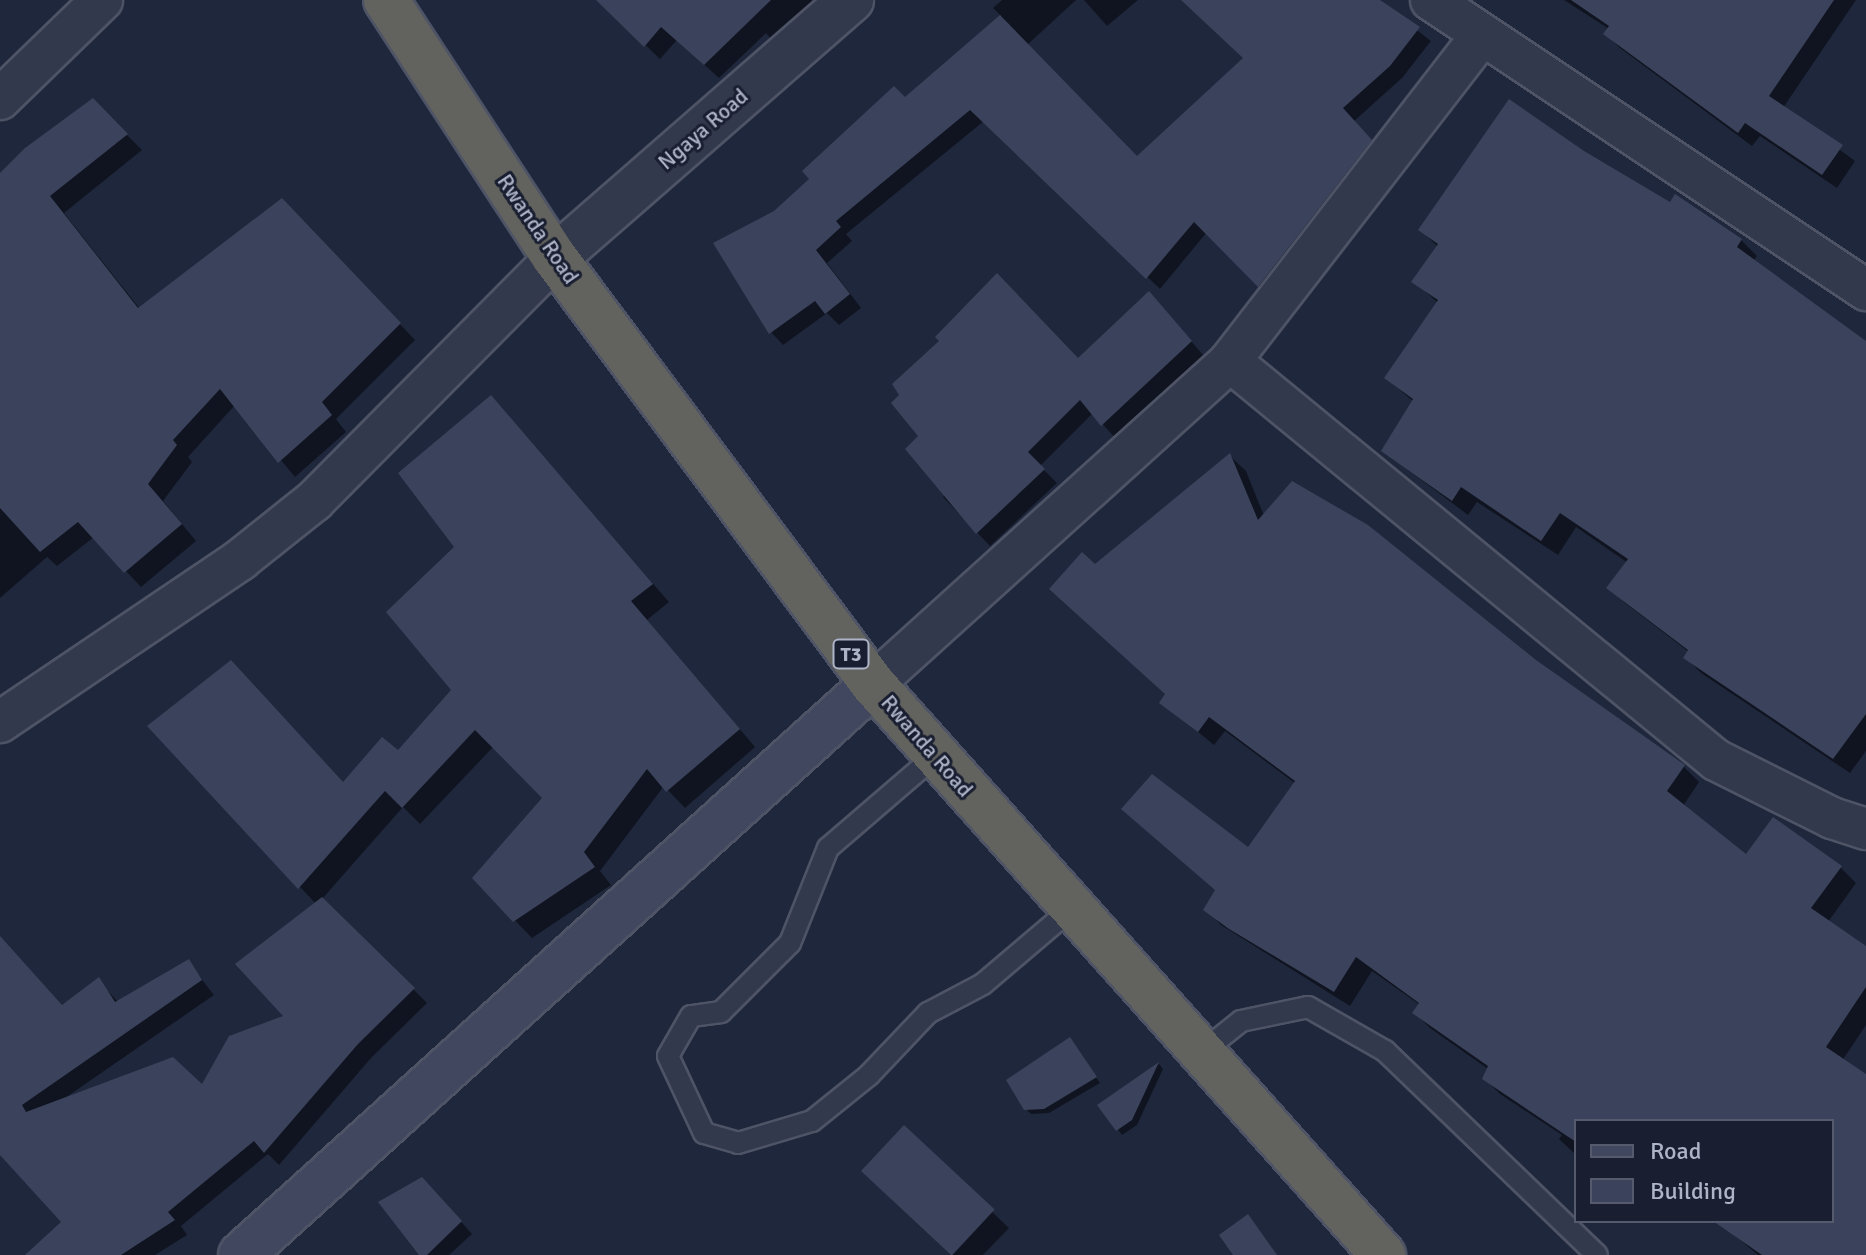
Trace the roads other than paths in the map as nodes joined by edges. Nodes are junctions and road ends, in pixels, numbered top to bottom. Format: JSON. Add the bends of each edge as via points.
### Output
{"nodes":[{"id":1,"x":102,"y":0,"type":"edge"},
{"id":2,"x":386,"y":0,"type":"edge"},
{"id":3,"x":851,"y":0,"type":"edge"},
{"id":4,"x":1431,"y":0,"type":"edge"},
{"id":5,"x":1482,"y":35,"type":"junction"},
{"id":6,"x":0,"y":99,"type":"edge"},
{"id":7,"x":555,"y":258,"type":"junction"},
{"id":8,"x":1866,"y":290,"type":"edge"},
{"id":9,"x":1230,"y":361,"type":"junction"},
{"id":10,"x":873,"y":684,"type":"junction"},
{"id":11,"x":0,"y":722,"type":"edge"},
{"id":12,"x":935,"y":756,"type":"junction"},
{"id":13,"x":1866,"y":829,"type":"edge"},
{"id":14,"x":1071,"y":909,"type":"junction"},
{"id":15,"x":1201,"y":1053,"type":"junction"},
{"id":16,"x":241,"y":1255,"type":"edge"},
{"id":17,"x":1383,"y":1255,"type":"edge"},
{"id":18,"x":1597,"y":1255,"type":"edge"}],
"edges":[{"from":1,"to":6,"type":"street"},
{"from":2,"to":7,"type":"highway","name":"Rwanda Road","number":"T3"},
{"from":3,"to":7,"type":"street","name":"Ngaya Road"},
{"from":4,"to":5,"type":"street"},
{"from":5,"to":8,"type":"street"},
{"from":5,"to":9,"type":"street"},
{"from":7,"to":10,"type":"highway","name":"Rwanda Road","number":"T3"},
{"from":7,"to":11,"type":"street","via":[[314,501],[240,560]]},
{"from":9,"to":10,"type":"street"},
{"from":9,"to":13,"type":"street","via":[[1716,760],[1832,818]]},
{"from":10,"to":12,"type":"highway","name":"Rwanda Road","number":"T3"},
{"from":10,"to":16,"type":"main road"},
{"from":12,"to":14,"type":"highway","name":"Rwanda Road","number":"T3"},
{"from":12,"to":14,"type":"lane","via":[[828,848],[790,943],[721,1012],[691,1016],[668,1056],[704,1133],[738,1143],[812,1121],[869,1075],[928,1013],[983,984]]},
{"from":14,"to":15,"type":"highway","name":"Rwanda Road","number":"T3"},
{"from":15,"to":17,"type":"highway","name":"Rwanda Road","number":"T3"},
{"from":15,"to":18,"type":"lane","via":[[1241,1021],[1308,1007],[1385,1051]]}]}
